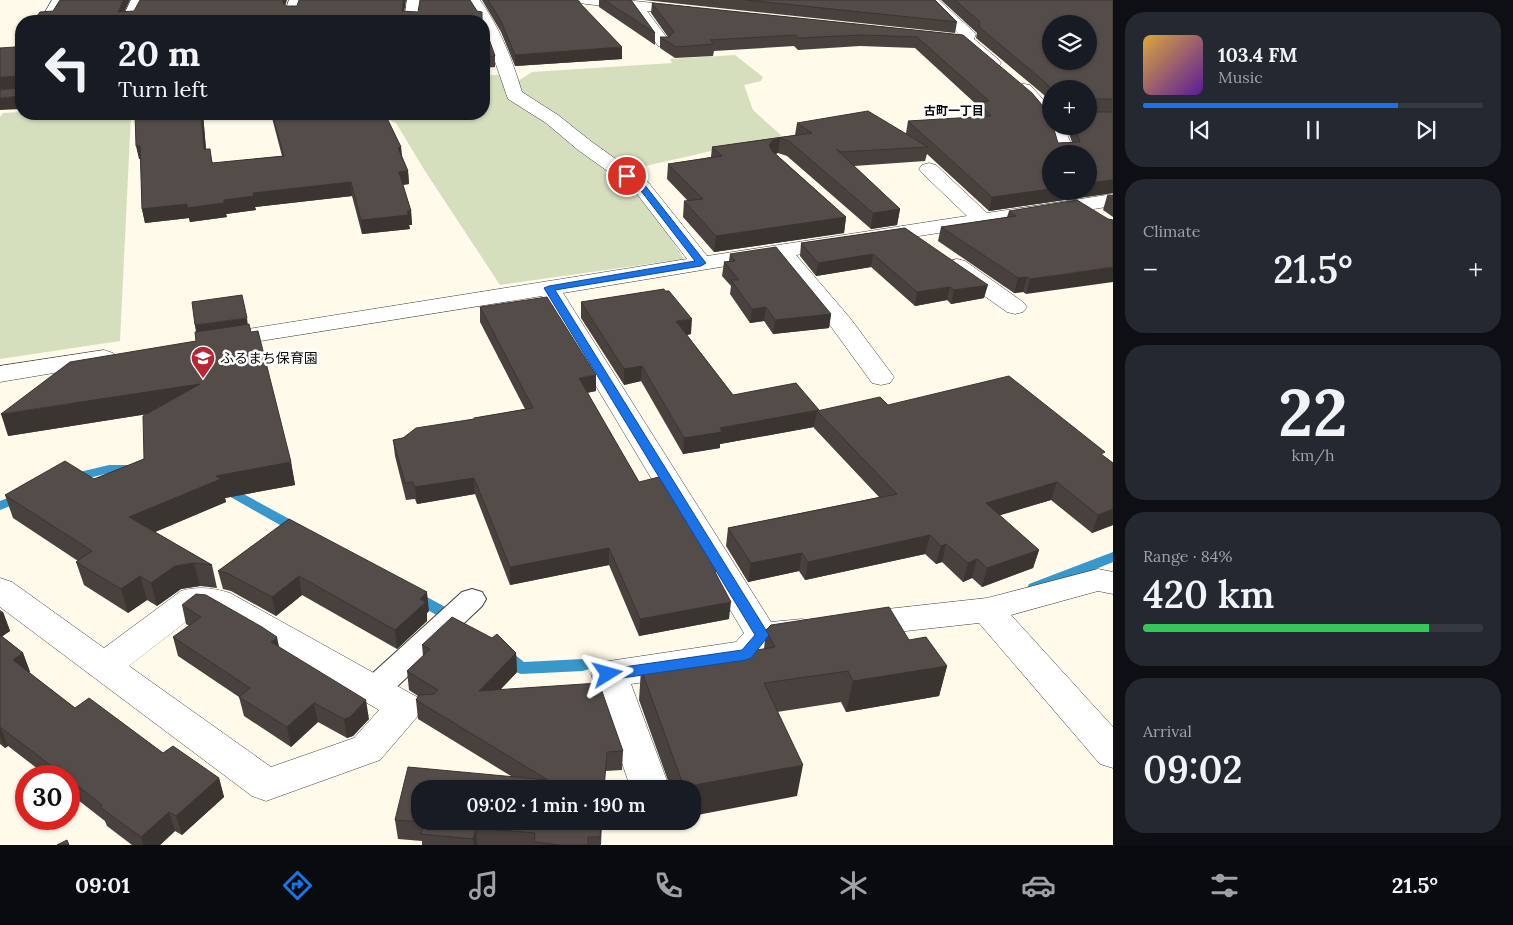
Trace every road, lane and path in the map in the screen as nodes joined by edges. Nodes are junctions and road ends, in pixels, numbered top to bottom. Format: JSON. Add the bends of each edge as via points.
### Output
{"nodes":[{"id":1,"x":138,"y":0,"type":"edge"},
{"id":2,"x":414,"y":0,"type":"edge"},
{"id":3,"x":473,"y":0,"type":"edge"},
{"id":4,"x":586,"y":0,"type":"edge"},
{"id":5,"x":930,"y":0,"type":"edge"},
{"id":6,"x":636,"y":5,"type":"junction"},
{"id":7,"x":708,"y":13,"type":"edge"},
{"id":8,"x":131,"y":15,"type":"edge"},
{"id":9,"x":411,"y":15,"type":"edge"},
{"id":10,"x":481,"y":15,"type":"edge"},
{"id":11,"x":490,"y":31,"type":"edge"},
{"id":12,"x":663,"y":43,"type":"edge"},
{"id":13,"x":1042,"y":108,"type":"edge"},
{"id":14,"x":929,"y":169,"type":"dead end"},
{"id":15,"x":1095,"y":204,"type":"edge"},
{"id":16,"x":844,"y":219,"type":"edge"},
{"id":17,"x":983,"y":220,"type":"junction"},
{"id":18,"x":906,"y":231,"type":"junction"},
{"id":19,"x":865,"y":238,"type":"junction"},
{"id":20,"x":781,"y":251,"type":"junction"},
{"id":21,"x":701,"y":263,"type":"junction"},
{"id":22,"x":549,"y":288,"type":"junction"},
{"id":23,"x":1015,"y":307,"type":"dead end"},
{"id":24,"x":206,"y":342,"type":"edge"},
{"id":25,"x":128,"y":354,"type":"edge"},
{"id":26,"x":0,"y":374,"type":"edge"},
{"id":27,"x":881,"y":378,"type":"dead end"},
{"id":28,"x":1113,"y":582,"type":"edge"},
{"id":29,"x":0,"y":590,"type":"edge"},
{"id":30,"x":472,"y":599,"type":"dead end"},
{"id":31,"x":987,"y":610,"type":"junction"},
{"id":32,"x":762,"y":635,"type":"junction"},
{"id":33,"x":104,"y":666,"type":"junction"},
{"id":34,"x":374,"y":690,"type":"junction"},
{"id":35,"x":1113,"y":752,"type":"edge"},
{"id":36,"x":648,"y":780,"type":"edge"}],
"edges":[{"from":1,"to":8,"type":"street"},
{"from":2,"to":9,"type":"street"},
{"from":3,"to":10,"type":"street"},
{"from":4,"to":6,"type":"street"},
{"from":5,"to":13,"type":"street","via":[[968,34],[961,40],[1008,75]]},
{"from":6,"to":7,"type":"street"},
{"from":6,"to":12,"type":"street"},
{"from":11,"to":21,"type":"street","via":[[503,54],[500,73],[514,95],[552,119],[641,186]]},
{"from":14,"to":17,"type":"street"},
{"from":15,"to":17,"type":"street"},
{"from":16,"to":19,"type":"street"},
{"from":17,"to":18,"type":"street"},
{"from":18,"to":19,"type":"street"},
{"from":18,"to":23,"type":"street"},
{"from":19,"to":20,"type":"street"},
{"from":20,"to":21,"type":"street"},
{"from":20,"to":27,"type":"street","via":[[841,323]]},
{"from":21,"to":22,"type":"street"},
{"from":22,"to":24,"type":"street"},
{"from":22,"to":32,"type":"street"},
{"from":25,"to":26,"type":"street"},
{"from":28,"to":31,"type":"street","via":[[1098,580]]},
{"from":29,"to":33,"type":"street"},
{"from":30,"to":34,"type":"lane"},
{"from":31,"to":32,"type":"street"},
{"from":31,"to":35,"type":"street"},
{"from":32,"to":36,"type":"street","via":[[746,654],[608,674]]},
{"from":33,"to":34,"type":"street","via":[[193,599],[218,600]]},
{"from":33,"to":34,"type":"street","via":[[266,785],[367,749],[404,707]]}]}
